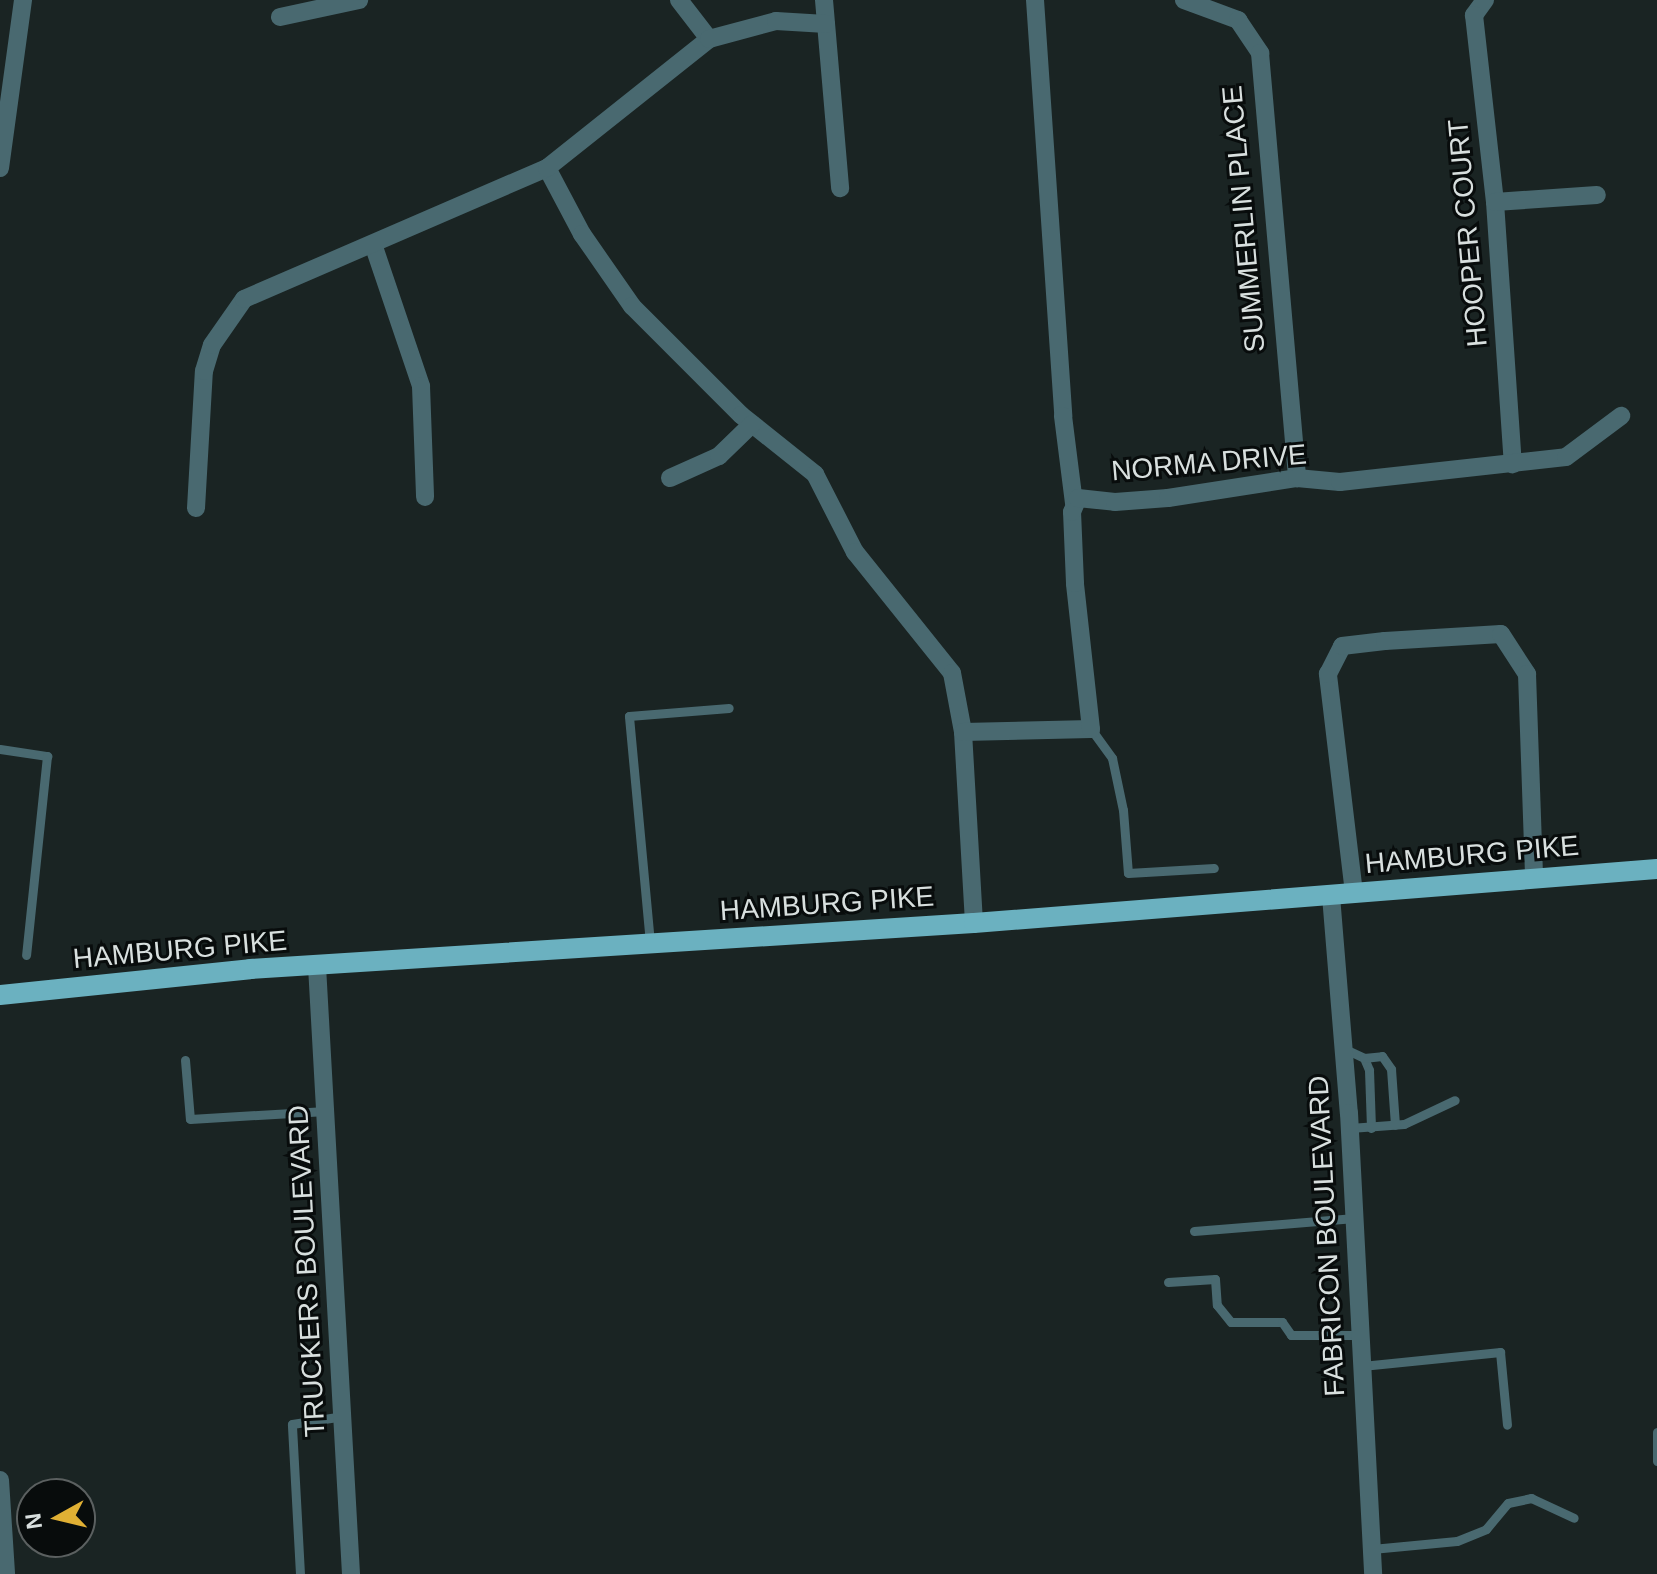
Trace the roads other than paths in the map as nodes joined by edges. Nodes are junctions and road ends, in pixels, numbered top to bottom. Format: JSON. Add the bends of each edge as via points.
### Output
{"nodes":[{"id":1,"x":23,"y":0,"type":"edge"},
{"id":2,"x":359,"y":0,"type":"edge"},
{"id":3,"x":679,"y":0,"type":"edge"},
{"id":4,"x":824,"y":0,"type":"edge"},
{"id":5,"x":1035,"y":0,"type":"edge"},
{"id":6,"x":1184,"y":0,"type":"edge"},
{"id":7,"x":1485,"y":0,"type":"edge"},
{"id":8,"x":280,"y":17,"type":"dead end"},
{"id":9,"x":826,"y":24,"type":"junction"},
{"id":10,"x":709,"y":39,"type":"junction"},
{"id":11,"x":1,"y":156,"type":"edge"},
{"id":12,"x":547,"y":168,"type":"junction"},
{"id":13,"x":840,"y":188,"type":"dead end"},
{"id":14,"x":1597,"y":195,"type":"dead end"},
{"id":15,"x":1495,"y":202,"type":"junction"},
{"id":16,"x":373,"y":244,"type":"junction"},
{"id":17,"x":1621,"y":416,"type":"dead end"},
{"id":18,"x":752,"y":424,"type":"junction"},
{"id":19,"x":1513,"y":464,"type":"junction"},
{"id":20,"x":670,"y":478,"type":"dead end"},
{"id":21,"x":1297,"y":478,"type":"junction"},
{"id":22,"x":425,"y":497,"type":"dead end"},
{"id":23,"x":1074,"y":503,"type":"junction"},
{"id":24,"x":196,"y":508,"type":"dead end"},
{"id":25,"x":729,"y":708,"type":"dead end"},
{"id":26,"x":1091,"y":729,"type":"junction"},
{"id":27,"x":963,"y":732,"type":"junction"},
{"id":28,"x":0,"y":749,"type":"edge"},
{"id":29,"x":1214,"y":868,"type":"dead end"},
{"id":30,"x":1657,"y":869,"type":"edge"},
{"id":31,"x":1534,"y":877,"type":"junction"},
{"id":32,"x":1354,"y":893,"type":"junction"},
{"id":33,"x":1331,"y":896,"type":"junction"},
{"id":34,"x":974,"y":923,"type":"junction"},
{"id":35,"x":650,"y":943,"type":"junction"},
{"id":36,"x":26,"y":955,"type":"dead end"},
{"id":37,"x":317,"y":966,"type":"junction"},
{"id":38,"x":0,"y":995,"type":"edge"},
{"id":39,"x":1344,"y":1048,"type":"junction"},
{"id":40,"x":1364,"y":1058,"type":"junction"},
{"id":41,"x":185,"y":1060,"type":"dead end"},
{"id":42,"x":1455,"y":1100,"type":"dead end"},
{"id":43,"x":326,"y":1111,"type":"junction"},
{"id":44,"x":1395,"y":1125,"type":"junction"},
{"id":45,"x":1350,"y":1128,"type":"junction"},
{"id":46,"x":1371,"y":1128,"type":"junction"},
{"id":47,"x":1355,"y":1218,"type":"junction"},
{"id":48,"x":1194,"y":1231,"type":"dead end"},
{"id":49,"x":1168,"y":1282,"type":"dead end"},
{"id":50,"x":1361,"y":1335,"type":"junction"},
{"id":51,"x":1362,"y":1366,"type":"junction"},
{"id":52,"x":343,"y":1416,"type":"junction"},
{"id":53,"x":1507,"y":1425,"type":"dead end"},
{"id":54,"x":1657,"y":1432,"type":"edge"},
{"id":55,"x":1657,"y":1461,"type":"edge"},
{"id":56,"x":0,"y":1480,"type":"edge"},
{"id":57,"x":1574,"y":1518,"type":"dead end"},
{"id":58,"x":1372,"y":1549,"type":"junction"},
{"id":59,"x":6,"y":1574,"type":"edge"},
{"id":60,"x":300,"y":1574,"type":"edge"},
{"id":61,"x":351,"y":1574,"type":"edge"},
{"id":62,"x":1373,"y":1574,"type":"edge"}],
"edges":[{"from":1,"to":11,"type":"street"},
{"from":2,"to":8,"type":"street"},
{"from":3,"to":10,"type":"street"},
{"from":4,"to":9,"type":"street"},
{"from":5,"to":23,"type":"street","via":[[1063,416]]},
{"from":6,"to":21,"type":"street","name":"SUMMERLIN PLACE","via":[[1238,20],[1260,53]]},
{"from":7,"to":15,"type":"street","name":"HOOPER COURT","via":[[1474,15]]},
{"from":9,"to":10,"type":"street","via":[[776,21]]},
{"from":9,"to":13,"type":"street"},
{"from":10,"to":12,"type":"street"},
{"from":12,"to":16,"type":"street"},
{"from":12,"to":18,"type":"street","via":[[582,234],[632,306]]},
{"from":14,"to":15,"type":"street"},
{"from":15,"to":19,"type":"street","name":"HOOPER COURT"},
{"from":16,"to":22,"type":"street","via":[[421,386]]},
{"from":16,"to":24,"type":"street","via":[[244,299],[225,322],[204,371]]},
{"from":17,"to":19,"type":"street","name":"NORMA DRIVE","via":[[1566,457]]},
{"from":18,"to":20,"type":"street","via":[[719,456]]},
{"from":18,"to":27,"type":"street","via":[[815,474],[855,552],[952,673]]},
{"from":19,"to":21,"type":"street","name":"NORMA DRIVE","via":[[1340,482]]},
{"from":21,"to":23,"type":"street","name":"NORMA DRIVE","via":[[1168,498],[1078,498]]},
{"from":23,"to":26,"type":"street","name":"NORMA DRIVE","via":[[1075,583]]},
{"from":25,"to":35,"type":"lane","via":[[629,716]]},
{"from":26,"to":27,"type":"street"},
{"from":26,"to":29,"type":"lane","via":[[1112,758],[1128,873]]},
{"from":27,"to":34,"type":"street"},
{"from":28,"to":36,"type":"lane","via":[[47,756]]},
{"from":30,"to":31,"type":"main road","name":"HAMBURG PIKE"},
{"from":31,"to":32,"type":"main road","name":"HAMBURG PIKE"},
{"from":31,"to":32,"type":"street","via":[[1527,674],[1501,634],[1385,641],[1342,646],[1328,674]]},
{"from":32,"to":33,"type":"main road","name":"HAMBURG PIKE"},
{"from":33,"to":34,"type":"main road","name":"HAMBURG PIKE"},
{"from":33,"to":39,"type":"street","name":"FABRICON BOULEVARD"},
{"from":34,"to":35,"type":"main road","name":"HAMBURG PIKE"},
{"from":35,"to":37,"type":"main road","name":"HAMBURG PIKE"},
{"from":37,"to":38,"type":"main road","name":"HAMBURG PIKE"},
{"from":37,"to":43,"type":"street","name":"TRUCKERS BOULEVARD"},
{"from":39,"to":40,"type":"lane"},
{"from":39,"to":45,"type":"street","name":"FABRICON BOULEVARD"},
{"from":40,"to":44,"type":"lane","via":[[1382,1056],[1391,1069]]},
{"from":40,"to":46,"type":"lane"},
{"from":41,"to":43,"type":"lane","via":[[190,1119]]},
{"from":42,"to":44,"type":"lane"},
{"from":43,"to":52,"type":"street","name":"TRUCKERS BOULEVARD"},
{"from":44,"to":46,"type":"lane"},
{"from":45,"to":46,"type":"lane"},
{"from":45,"to":47,"type":"street","name":"FABRICON BOULEVARD"},
{"from":47,"to":48,"type":"lane"},
{"from":47,"to":50,"type":"street","name":"FABRICON BOULEVARD"},
{"from":49,"to":50,"type":"lane","via":[[1215,1279],[1217,1305],[1231,1322],[1282,1322],[1291,1335]]},
{"from":50,"to":51,"type":"street","name":"FABRICON BOULEVARD"},
{"from":51,"to":53,"type":"lane","via":[[1500,1352]]},
{"from":51,"to":58,"type":"street","name":"FABRICON BOULEVARD"},
{"from":52,"to":60,"type":"lane","via":[[292,1424]]},
{"from":52,"to":61,"type":"street","name":"TRUCKERS BOULEVARD"},
{"from":54,"to":55,"type":"lane"},
{"from":56,"to":59,"type":"street"},
{"from":57,"to":58,"type":"lane","via":[[1531,1498],[1508,1503],[1486,1529],[1457,1541]]},
{"from":58,"to":62,"type":"street","name":"FABRICON BOULEVARD"}]}
